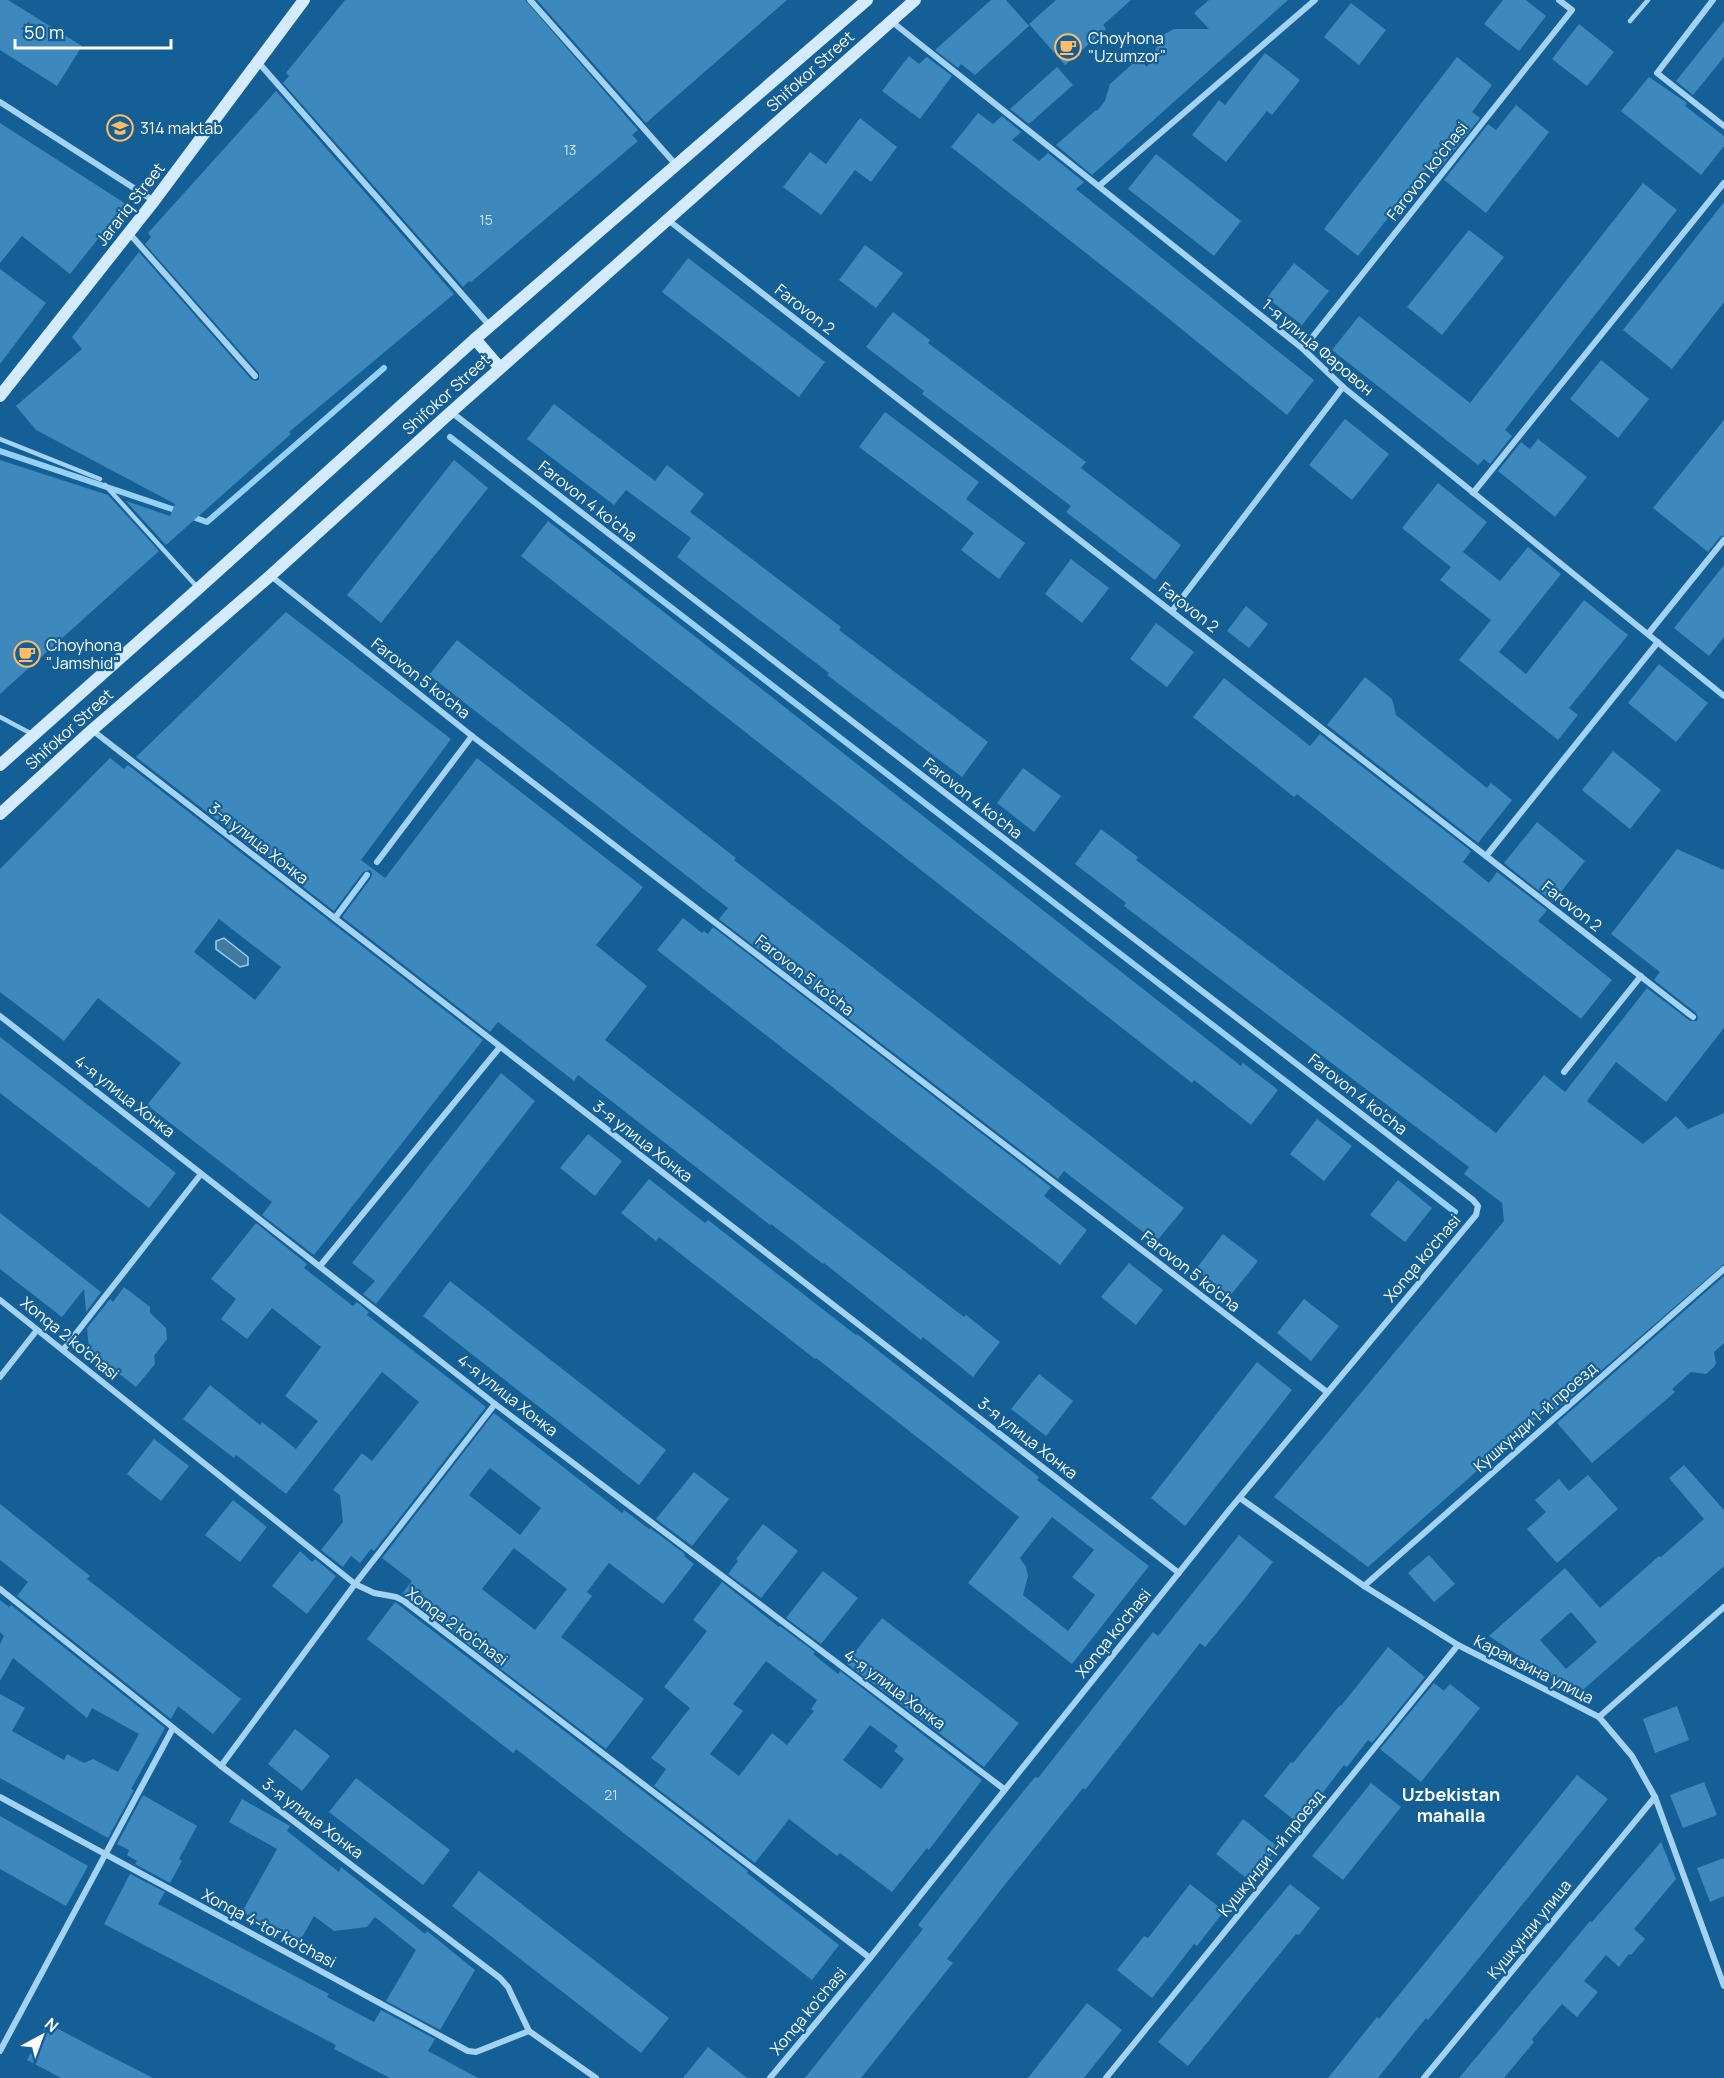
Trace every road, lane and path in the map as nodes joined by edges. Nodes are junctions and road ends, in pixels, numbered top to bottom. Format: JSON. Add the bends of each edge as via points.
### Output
{"nodes":[{"id":1,"x":304,"y":0,"type":"edge"},
{"id":2,"x":531,"y":0,"type":"edge"},
{"id":3,"x":867,"y":0,"type":"edge"},
{"id":4,"x":915,"y":0,"type":"edge"},
{"id":5,"x":1315,"y":0,"type":"edge"},
{"id":6,"x":1559,"y":0,"type":"edge"},
{"id":7,"x":1648,"y":0,"type":"edge"},
{"id":8,"x":1713,"y":0,"type":"edge"},
{"id":9,"x":891,"y":21,"type":"junction"},
{"id":10,"x":1630,"y":21,"type":"dead end"},
{"id":11,"x":258,"y":62,"type":"junction"},
{"id":12,"x":0,"y":102,"type":"edge"},
{"id":13,"x":1724,"y":126,"type":"edge"},
{"id":14,"x":677,"y":166,"type":"junction"},
{"id":15,"x":1724,"y":183,"type":"edge"},
{"id":16,"x":1099,"y":186,"type":"junction"},
{"id":17,"x":154,"y":201,"type":"junction"},
{"id":18,"x":668,"y":219,"type":"junction"},
{"id":19,"x":129,"y":233,"type":"junction"},
{"id":20,"x":490,"y":326,"type":"junction"},
{"id":21,"x":475,"y":339,"type":"junction"},
{"id":22,"x":1303,"y":349,"type":"junction"},
{"id":23,"x":500,"y":368,"type":"junction"},
{"id":24,"x":255,"y":376,"type":"dead end"},
{"id":25,"x":1343,"y":387,"type":"junction"},
{"id":26,"x":0,"y":396,"type":"edge"},
{"id":27,"x":451,"y":412,"type":"junction"},
{"id":28,"x":0,"y":439,"type":"edge"},
{"id":29,"x":100,"y":479,"type":"dead end"},
{"id":30,"x":105,"y":485,"type":"dead end"},
{"id":31,"x":1473,"y":493,"type":"junction"},
{"id":32,"x":1724,"y":540,"type":"edge"},
{"id":33,"x":270,"y":576,"type":"junction"},
{"id":34,"x":199,"y":588,"type":"junction"},
{"id":35,"x":1172,"y":611,"type":"junction"},
{"id":36,"x":1648,"y":634,"type":"junction"},
{"id":37,"x":1658,"y":642,"type":"junction"},
{"id":38,"x":1724,"y":696,"type":"edge"},
{"id":39,"x":0,"y":717,"type":"edge"},
{"id":40,"x":92,"y":730,"type":"junction"},
{"id":41,"x":33,"y":735,"type":"junction"},
{"id":42,"x":472,"y":736,"type":"junction"},
{"id":43,"x":0,"y":765,"type":"edge"},
{"id":44,"x":0,"y":814,"type":"edge"},
{"id":45,"x":1486,"y":856,"type":"junction"},
{"id":46,"x":377,"y":862,"type":"dead end"},
{"id":47,"x":367,"y":875,"type":"dead end"},
{"id":48,"x":335,"y":918,"type":"junction"},
{"id":49,"x":1641,"y":976,"type":"junction"},
{"id":50,"x":0,"y":1016,"type":"edge"},
{"id":51,"x":1693,"y":1017,"type":"dead end"},
{"id":52,"x":500,"y":1047,"type":"junction"},
{"id":53,"x":1564,"y":1072,"type":"dead end"},
{"id":54,"x":201,"y":1174,"type":"junction"},
{"id":55,"x":1478,"y":1206,"type":"joint"},
{"id":56,"x":320,"y":1266,"type":"junction"},
{"id":57,"x":1724,"y":1269,"type":"edge"},
{"id":58,"x":0,"y":1300,"type":"edge"},
{"id":59,"x":37,"y":1330,"type":"junction"},
{"id":60,"x":63,"y":1350,"type":"junction"},
{"id":61,"x":0,"y":1377,"type":"edge"},
{"id":62,"x":1327,"y":1392,"type":"junction"},
{"id":63,"x":495,"y":1404,"type":"junction"},
{"id":64,"x":1240,"y":1498,"type":"junction"},
{"id":65,"x":1179,"y":1573,"type":"junction"},
{"id":66,"x":355,"y":1584,"type":"junction"},
{"id":67,"x":1364,"y":1586,"type":"junction"},
{"id":68,"x":0,"y":1588,"type":"edge"},
{"id":69,"x":1724,"y":1607,"type":"edge"},
{"id":70,"x":1458,"y":1646,"type":"junction"},
{"id":71,"x":1599,"y":1717,"type":"junction"},
{"id":72,"x":173,"y":1728,"type":"junction"},
{"id":73,"x":221,"y":1766,"type":"junction"},
{"id":74,"x":1004,"y":1789,"type":"junction"},
{"id":75,"x":0,"y":1797,"type":"edge"},
{"id":76,"x":1654,"y":1797,"type":"junction"},
{"id":77,"x":107,"y":1855,"type":"junction"},
{"id":78,"x":870,"y":1958,"type":"junction"},
{"id":79,"x":1724,"y":1986,"type":"edge"},
{"id":80,"x":530,"y":2031,"type":"junction"},
{"id":81,"x":0,"y":2051,"type":"edge"},
{"id":82,"x":596,"y":2078,"type":"edge"},
{"id":83,"x":770,"y":2078,"type":"edge"},
{"id":84,"x":1106,"y":2078,"type":"edge"},
{"id":85,"x":1424,"y":2078,"type":"edge"}],
"edges":[{"from":1,"to":11,"type":"main road","name":"Jarariq Street"},
{"from":2,"to":14,"type":"street"},
{"from":3,"to":14,"type":"main road","name":"Shifokor Street"},
{"from":4,"to":9,"type":"main road","name":"Shifokor Street"},
{"from":5,"to":16,"type":"street"},
{"from":6,"to":22,"type":"street","name":"Farovon ko'chasi","via":[[1572,9]]},
{"from":7,"to":10,"type":"lane"},
{"from":8,"to":13,"type":"street","via":[[1657,73]]},
{"from":9,"to":16,"type":"street","name":"1-я улица Фаровон"},
{"from":9,"to":18,"type":"main road","name":"Shifokor Street"},
{"from":11,"to":17,"type":"main road","name":"Jarariq Street"},
{"from":11,"to":20,"type":"street"},
{"from":12,"to":17,"type":"street"},
{"from":14,"to":20,"type":"main road","name":"Shifokor Street"},
{"from":15,"to":31,"type":"street"},
{"from":16,"to":22,"type":"street","name":"1-я улица Фаровон"},
{"from":17,"to":19,"type":"main road","name":"Jarariq Street"},
{"from":18,"to":23,"type":"main road","name":"Shifokor Street"},
{"from":18,"to":35,"type":"street","name":"Farovon 2"},
{"from":19,"to":24,"type":"street"},
{"from":19,"to":26,"type":"main road","name":"Jarariq Street"},
{"from":20,"to":21,"type":"main road","name":"Shifokor Street"},
{"from":21,"to":23,"type":"main road"},
{"from":21,"to":34,"type":"main road","name":"Shifokor Street"},
{"from":22,"to":25,"type":"street","name":"1-я улица Фаровон"},
{"from":23,"to":27,"type":"main road","name":"Shifokor Street"},
{"from":25,"to":31,"type":"street","name":"1-я улица Фаровон"},
{"from":25,"to":35,"type":"street"},
{"from":27,"to":33,"type":"main road","name":"Shifokor Street"},
{"from":27,"to":55,"type":"street","name":"Farovon 4 ko'cha"},
{"from":28,"to":29,"type":"lane"},
{"from":30,"to":34,"type":"lane"},
{"from":31,"to":36,"type":"street","name":"1-я улица Фаровон"},
{"from":32,"to":36,"type":"street"},
{"from":33,"to":40,"type":"main road","name":"Shifokor Street"},
{"from":33,"to":42,"type":"street","name":"Farovon 5 ko'cha"},
{"from":34,"to":41,"type":"main road","name":"Shifokor Street"},
{"from":35,"to":45,"type":"street","name":"Farovon 2"},
{"from":36,"to":37,"type":"street","name":"1-я улица Фаровон"},
{"from":37,"to":38,"type":"street","name":"1-я улица Фаровон"},
{"from":37,"to":45,"type":"street"},
{"from":39,"to":41,"type":"lane"},
{"from":40,"to":44,"type":"main road","name":"Shifokor Street"},
{"from":40,"to":48,"type":"street","name":"3-я улица Хонка"},
{"from":41,"to":43,"type":"main road","name":"Shifokor Street"},
{"from":42,"to":46,"type":"street"},
{"from":42,"to":62,"type":"street","name":"Farovon 5 ko'cha"},
{"from":45,"to":49,"type":"street","name":"Farovon 2"},
{"from":47,"to":48,"type":"street"},
{"from":48,"to":52,"type":"street","name":"3-я улица Хонка"},
{"from":49,"to":51,"type":"street","name":"Farovon 2"},
{"from":49,"to":53,"type":"street"},
{"from":50,"to":54,"type":"street","name":"4-я улица Хонка"},
{"from":52,"to":56,"type":"street"},
{"from":52,"to":65,"type":"street","name":"3-я улица Хонка"},
{"from":54,"to":56,"type":"street","name":"4-я улица Хонка"},
{"from":54,"to":60,"type":"street"},
{"from":55,"to":62,"type":"street","name":"Xonqa ko'chasi","via":[[1476,1215]]},
{"from":56,"to":63,"type":"street","name":"4-я улица Хонка"},
{"from":57,"to":67,"type":"street","name":"Кушкунди 1-й проезд"},
{"from":58,"to":59,"type":"street","name":"Xonqa 2 ko'chasi"},
{"from":59,"to":60,"type":"street","name":"Xonqa 2 ko'chasi"},
{"from":59,"to":61,"type":"street"},
{"from":60,"to":66,"type":"street","name":"Xonqa 2 ko'chasi"},
{"from":62,"to":64,"type":"street","name":"Xonqa ko'chasi"},
{"from":63,"to":66,"type":"street"},
{"from":63,"to":74,"type":"street","name":"4-я улица Хонка"},
{"from":64,"to":65,"type":"street","name":"Xonqa ko'chasi"},
{"from":64,"to":67,"type":"street","name":"Карамзина улица"},
{"from":65,"to":74,"type":"street","name":"Xonqa ko'chasi"},
{"from":66,"to":73,"type":"street"},
{"from":66,"to":78,"type":"street","name":"Xonqa 2 ko'chasi","via":[[404,1601]]},
{"from":67,"to":70,"type":"street","name":"Карамзина улица"},
{"from":68,"to":72,"type":"street","name":"3-я улица Хонка"},
{"from":69,"to":71,"type":"street"},
{"from":70,"to":71,"type":"street","name":"Карамзина улица"},
{"from":70,"to":84,"type":"street","name":"Кушкунди 1-й проезд"},
{"from":71,"to":76,"type":"street","name":"Карамзина улица","via":[[1632,1756]]},
{"from":72,"to":73,"type":"street","name":"3-я улица Хонка"},
{"from":72,"to":77,"type":"street"},
{"from":73,"to":80,"type":"street","name":"3-я улица Хонка","via":[[500,1978]]},
{"from":74,"to":78,"type":"street","name":"Xonqa ko'chasi"},
{"from":75,"to":77,"type":"street","name":"Xonqa 4-tor ko'chasi"},
{"from":76,"to":79,"type":"street","name":"Карамзина улица"},
{"from":76,"to":85,"type":"street","name":"Кушкунди улица"},
{"from":77,"to":80,"type":"street","name":"Xonqa 4-tor ko'chasi","via":[[468,2051],[476,2052]]},
{"from":77,"to":81,"type":"street"},
{"from":78,"to":83,"type":"street","name":"Xonqa ko'chasi"},
{"from":80,"to":82,"type":"street","name":"3-я улица Хонка"}]}
